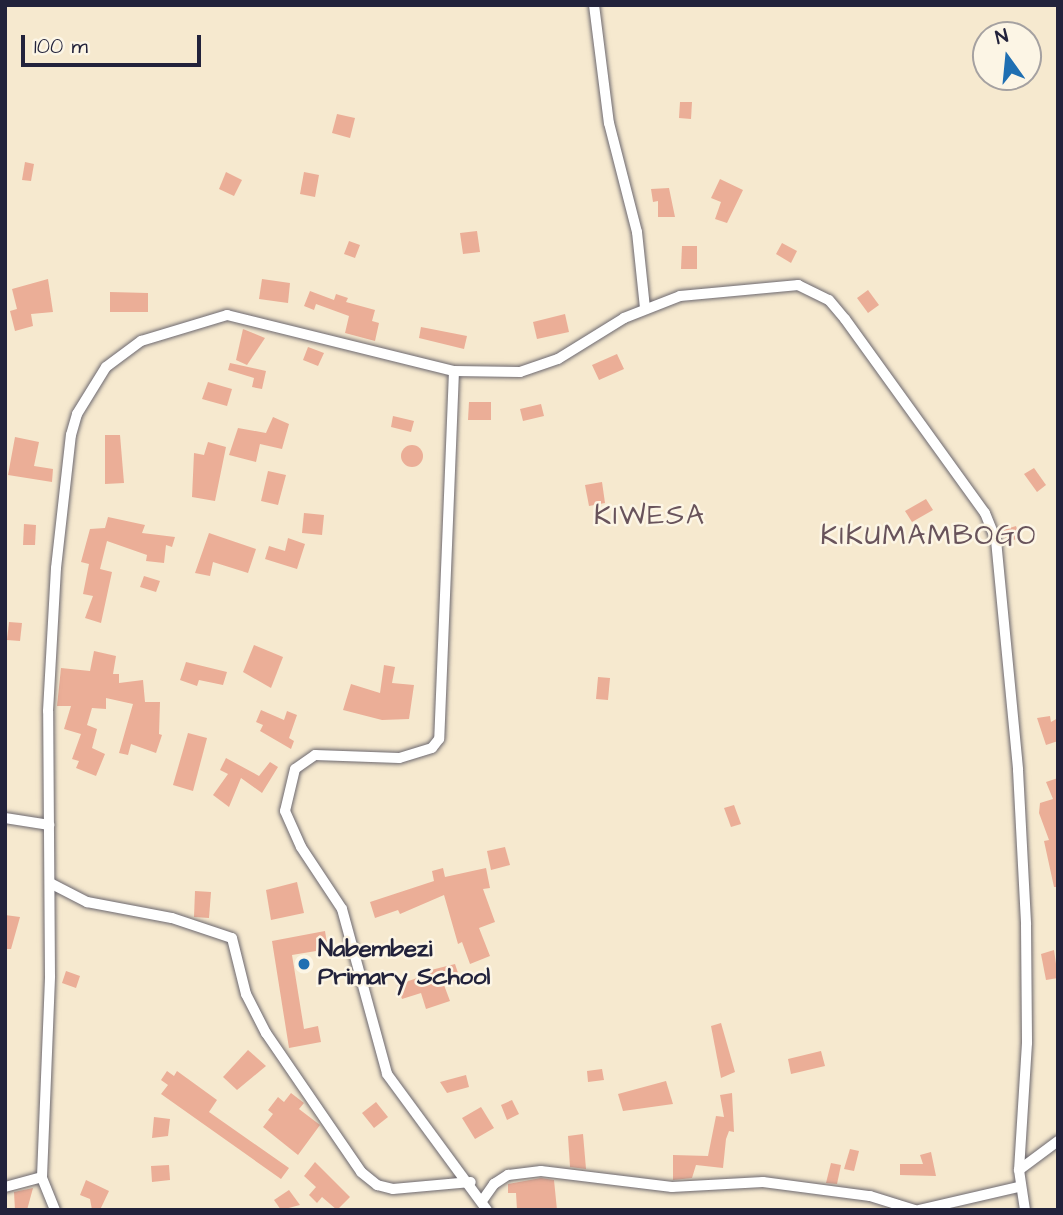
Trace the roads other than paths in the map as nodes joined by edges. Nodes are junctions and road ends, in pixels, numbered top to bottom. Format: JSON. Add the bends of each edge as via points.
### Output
{"nodes":[{"id":1,"x":594,"y":5,"type":"edge"},
{"id":2,"x":645,"y":308,"type":"junction"},
{"id":3,"x":454,"y":370,"type":"junction"},
{"id":4,"x":5,"y":818,"type":"edge"},
{"id":5,"x":49,"y":825,"type":"junction"},
{"id":6,"x":50,"y":883,"type":"junction"},
{"id":7,"x":1058,"y":1141,"type":"edge"},
{"id":8,"x":1019,"y":1170,"type":"junction"},
{"id":9,"x":42,"y":1177,"type":"junction"},
{"id":10,"x":471,"y":1182,"type":"junction"},
{"id":11,"x":5,"y":1187,"type":"edge"},
{"id":12,"x":1019,"y":1187,"type":"junction"},
{"id":13,"x":484,"y":1205,"type":"edge"},
{"id":14,"x":55,"y":1210,"type":"edge"},
{"id":15,"x":917,"y":1210,"type":"edge"},
{"id":16,"x":1025,"y":1210,"type":"edge"}],
"edges":[{"from":1,"to":2,"type":"street","via":[[609,123],[637,232]]},
{"from":2,"to":3,"type":"street","via":[[542,366],[520,372]]},
{"from":2,"to":8,"type":"street","via":[[680,296],[735,288],[798,285],[812,289],[845,319],[991,524],[1018,770],[1026,925],[1027,1043]]},
{"from":3,"to":5,"type":"street","via":[[227,315],[141,341],[106,367],[77,414],[61,508],[48,711]]},
{"from":3,"to":10,"type":"street","via":[[439,739],[432,748],[400,758],[315,755],[295,769],[285,811],[301,847],[342,909],[387,1074]]},
{"from":4,"to":5,"type":"street"},
{"from":5,"to":6,"type":"street"},
{"from":6,"to":9,"type":"street"},
{"from":6,"to":10,"type":"street","via":[[87,902],[172,918],[232,938],[246,994],[266,1033],[361,1172],[377,1185],[393,1189]]},
{"from":7,"to":8,"type":"street"},
{"from":8,"to":12,"type":"street"},
{"from":9,"to":11,"type":"street"},
{"from":9,"to":14,"type":"street"},
{"from":10,"to":13,"type":"street"},
{"from":12,"to":15,"type":"street"},
{"from":12,"to":16,"type":"street"},
{"from":13,"to":15,"type":"street","via":[[494,1184],[508,1175],[541,1171],[672,1187],[763,1182],[870,1196]]}]}
